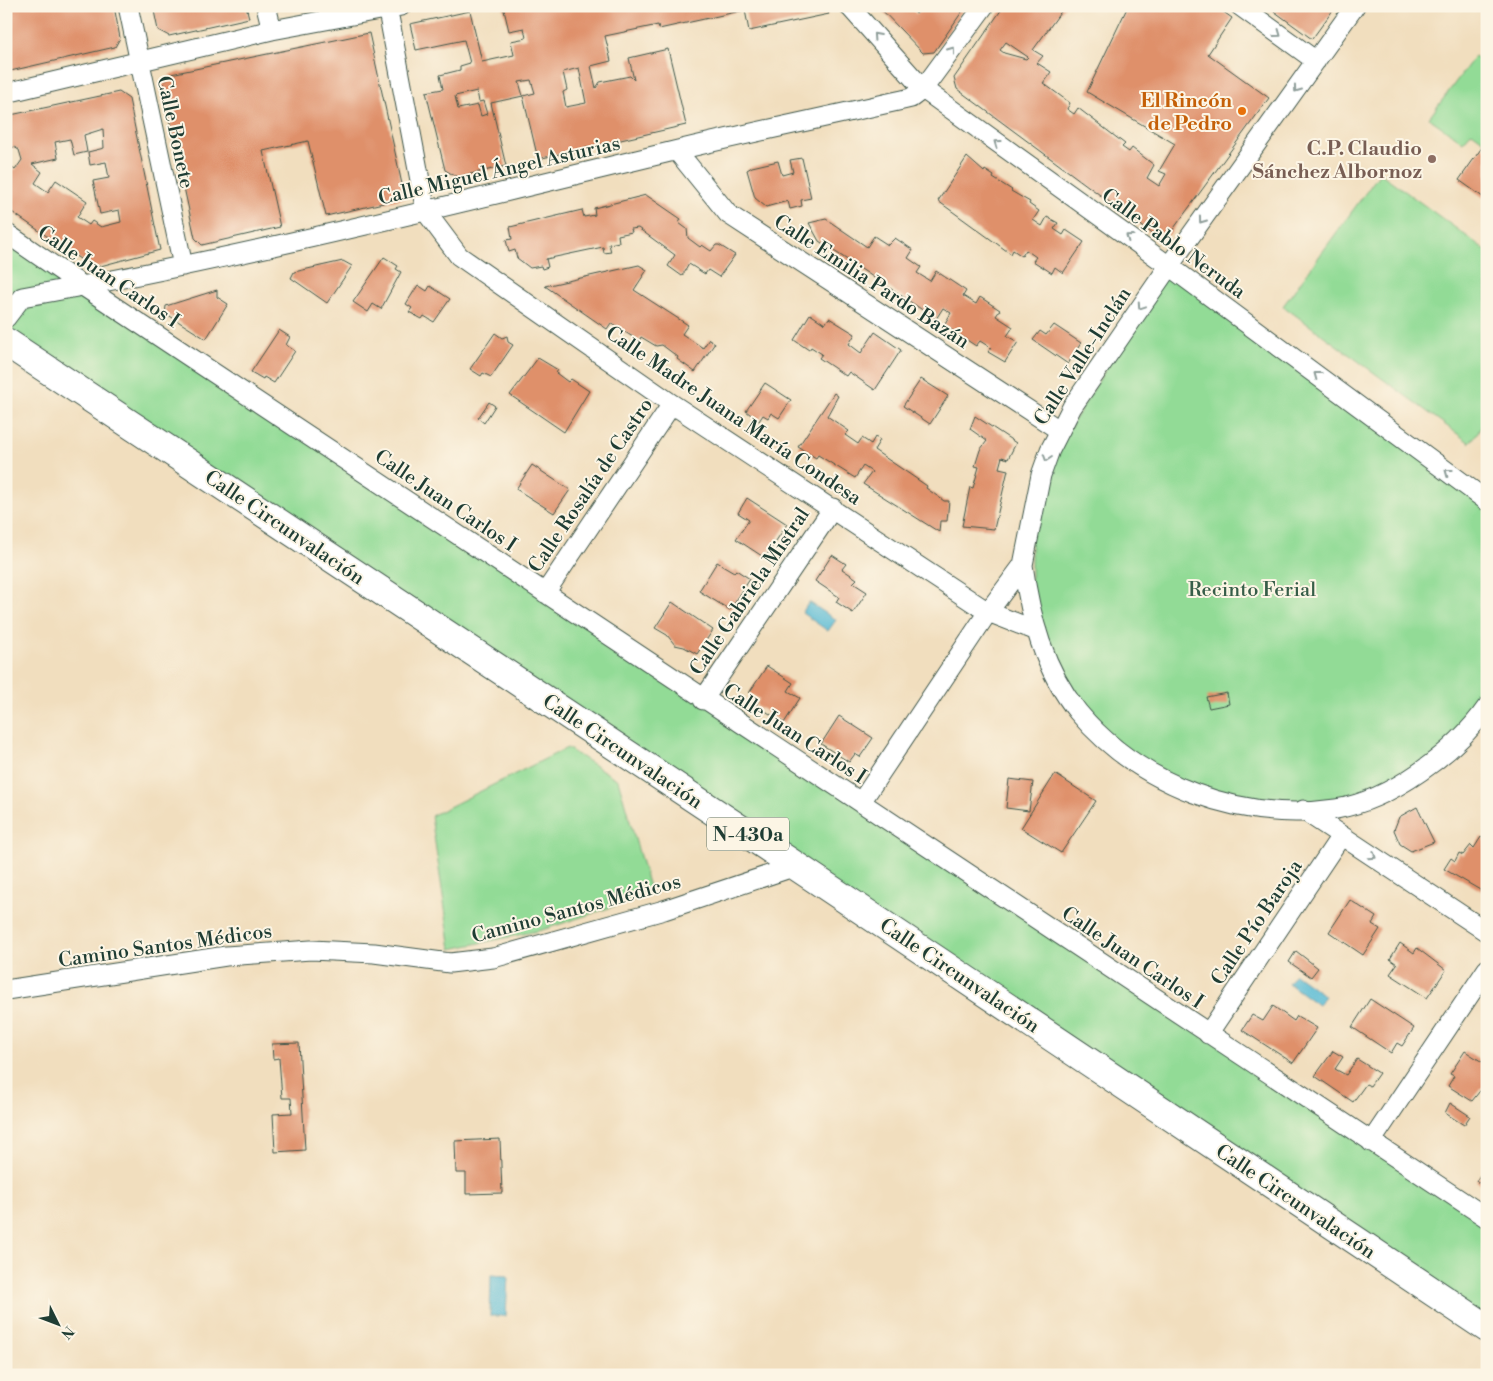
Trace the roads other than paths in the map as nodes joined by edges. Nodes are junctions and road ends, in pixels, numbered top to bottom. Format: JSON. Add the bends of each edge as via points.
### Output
{"nodes":[{"id":1,"x":128,"y":6,"type":"edge"},
{"id":2,"x":266,"y":6,"type":"edge"},
{"id":3,"x":849,"y":6,"type":"edge"},
{"id":4,"x":984,"y":6,"type":"edge"},
{"id":5,"x":1240,"y":6,"type":"edge"},
{"id":6,"x":1356,"y":6,"type":"edge"},
{"id":7,"x":392,"y":7,"type":"edge"},
{"id":8,"x":272,"y":30,"type":"junction"},
{"id":9,"x":1316,"y":61,"type":"junction"},
{"id":10,"x":139,"y":63,"type":"junction"},
{"id":11,"x":923,"y":89,"type":"junction"},
{"id":12,"x":6,"y":93,"type":"edge"},
{"id":13,"x":677,"y":151,"type":"junction"},
{"id":14,"x":426,"y":212,"type":"junction"},
{"id":15,"x":6,"y":233,"type":"edge"},
{"id":16,"x":183,"y":266,"type":"junction"},
{"id":17,"x":1169,"y":266,"type":"junction"},
{"id":18,"x":83,"y":286,"type":"junction"},
{"id":19,"x":6,"y":318,"type":"edge"},
{"id":20,"x":6,"y":342,"type":"edge"},
{"id":21,"x":672,"y":404,"type":"junction"},
{"id":22,"x":1059,"y":430,"type":"junction"},
{"id":23,"x":1487,"y":500,"type":"edge"},
{"id":24,"x":833,"y":508,"type":"junction"},
{"id":25,"x":1023,"y":565,"type":"junction"},
{"id":26,"x":545,"y":592,"type":"junction"},
{"id":27,"x":988,"y":612,"type":"junction"},
{"id":28,"x":1037,"y":631,"type":"junction"},
{"id":29,"x":703,"y":700,"type":"junction"},
{"id":30,"x":1486,"y":712,"type":"edge"},
{"id":31,"x":861,"y":802,"type":"junction"},
{"id":32,"x":1302,"y":810,"type":"junction"},
{"id":33,"x":1342,"y":836,"type":"junction"},
{"id":34,"x":796,"y":866,"type":"junction"},
{"id":35,"x":1487,"y":932,"type":"edge"},
{"id":36,"x":1487,"y":969,"type":"edge"},
{"id":37,"x":6,"y":990,"type":"edge"},
{"id":38,"x":1208,"y":1034,"type":"junction"},
{"id":39,"x":1371,"y":1142,"type":"junction"},
{"id":40,"x":1487,"y":1218,"type":"edge"},
{"id":41,"x":1487,"y":1328,"type":"edge"}],
"edges":[{"from":1,"to":10,"type":"street","name":"Calle Bonete"},
{"from":2,"to":8,"type":"street"},
{"from":11,"to":3,"type":"street","name":"Calle Pablo Neruda","one_way":true},
{"from":11,"to":4,"type":"street","one_way":true},
{"from":5,"to":9,"type":"street","one_way":true},
{"from":6,"to":9,"type":"street","name":"Calle Valle-Inclán"},
{"from":7,"to":8,"type":"street"},
{"from":7,"to":14,"type":"street"},
{"from":8,"to":10,"type":"street"},
{"from":9,"to":17,"type":"street","name":"Calle Valle-Inclán","one_way":true},
{"from":10,"to":12,"type":"street"},
{"from":10,"to":16,"type":"street","name":"Calle Bonete"},
{"from":11,"to":13,"type":"street","name":"Calle Miguel Ángel Asturias","via":[[911,98]]},
{"from":17,"to":11,"type":"street","name":"Calle Pablo Neruda","one_way":true},
{"from":13,"to":14,"type":"street","name":"Calle Miguel Ángel Asturias"},
{"from":13,"to":22,"type":"street","name":"Calle Emilia Pardo Bazán","via":[[728,214]]},
{"from":14,"to":16,"type":"street","name":"Calle Miguel Ángel Asturias"},
{"from":14,"to":21,"type":"street","name":"Calle Madre Juana María Condesa","via":[[459,256]]},
{"from":15,"to":18,"type":"street","name":"Calle Juan Carlos I"},
{"from":16,"to":18,"type":"street","name":"Calle Miguel Ángel Asturias"},
{"from":17,"to":22,"type":"street","name":"Calle Valle-Inclán","one_way":true},
{"from":23,"to":17,"type":"street","name":"Calle Pablo Neruda","one_way":true},
{"from":18,"to":19,"type":"street","name":"Calle Miguel Ángel Asturias","via":[[22,297]]},
{"from":18,"to":26,"type":"street","name":"Calle Juan Carlos I"},
{"from":20,"to":34,"type":"main road","name":"Calle Circunvalación","number":"N-430a"},
{"from":21,"to":24,"type":"street","name":"Calle Madre Juana María Condesa"},
{"from":21,"to":26,"type":"street","name":"Calle Rosalía de Castro"},
{"from":22,"to":25,"type":"street","name":"Calle Valle-Inclán","one_way":true,"via":[[1039,482]]},
{"from":24,"to":27,"type":"street","name":"Calle Madre Juana María Condesa"},
{"from":24,"to":29,"type":"street","name":"Calle Gabriela Mistral"},
{"from":25,"to":27,"type":"street","name":"Calle Valle-Inclán"},
{"from":25,"to":28,"type":"street","via":[[1026,594]]},
{"from":26,"to":29,"type":"street","name":"Calle Juan Carlos I"},
{"from":27,"to":28,"type":"street","name":"Calle Madre Juana María Condesa"},
{"from":27,"to":31,"type":"street","name":"Calle Valle-Inclán"},
{"from":28,"to":32,"type":"street","via":[[1044,653],[1078,710],[1126,758],[1149,773],[1202,796],[1255,807]]},
{"from":29,"to":31,"type":"street","name":"Calle Juan Carlos I"},
{"from":30,"to":32,"type":"street","via":[[1424,769],[1398,785],[1356,803]]},
{"from":31,"to":38,"type":"street","name":"Calle Juan Carlos I"},
{"from":32,"to":33,"type":"street"},
{"from":33,"to":35,"type":"street","one_way":true},
{"from":33,"to":38,"type":"street","name":"Calle Pío Baroja"},
{"from":34,"to":37,"type":"street","name":"Camino Santos Médicos","via":[[664,910],[492,958],[450,963],[374,953],[311,950],[264,953]]},
{"from":34,"to":41,"type":"main road","name":"Calle Circunvalación","number":"N-430a"},
{"from":36,"to":39,"type":"street"},
{"from":38,"to":39,"type":"street","name":"Calle Juan Carlos I"},
{"from":39,"to":40,"type":"street","name":"Calle Juan Carlos I"}]}
